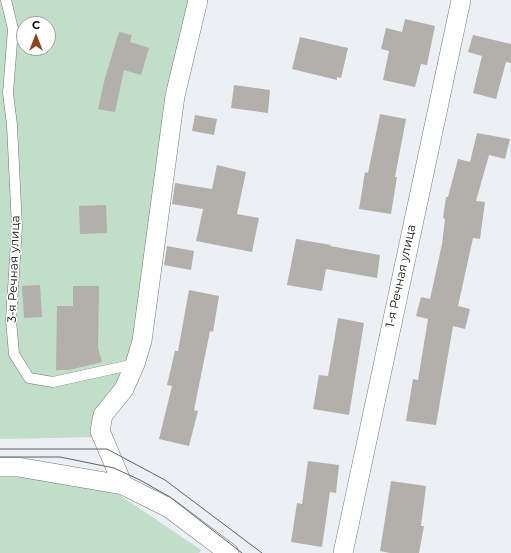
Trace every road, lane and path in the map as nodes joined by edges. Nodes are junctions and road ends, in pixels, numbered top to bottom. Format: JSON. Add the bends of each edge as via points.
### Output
{"nodes":[{"id":1,"x":6,"y":0,"type":"edge"},
{"id":2,"x":198,"y":0,"type":"edge"},
{"id":3,"x":461,"y":0,"type":"edge"},
{"id":4,"x":135,"y":364,"type":"junction"},
{"id":5,"x":0,"y":467,"type":"edge"},
{"id":6,"x":122,"y":485,"type":"junction"},
{"id":7,"x":224,"y":552,"type":"edge"},
{"id":8,"x":343,"y":553,"type":"edge"}],
"edges":[{"from":1,"to":4,"type":"lane","name":"3-я Речная улица","via":[[14,29],[8,92],[17,227],[11,320],[14,354],[29,378],[53,382]]},
{"from":2,"to":4,"type":"street","via":[[175,96],[142,341]]},
{"from":3,"to":8,"type":"street","name":"1-я Речная улица"},
{"from":4,"to":6,"type":"street","via":[[124,389],[104,415],[100,431]]},
{"from":5,"to":6,"type":"street","via":[[18,467]]},
{"from":6,"to":7,"type":"street","via":[[169,508]]}]}
